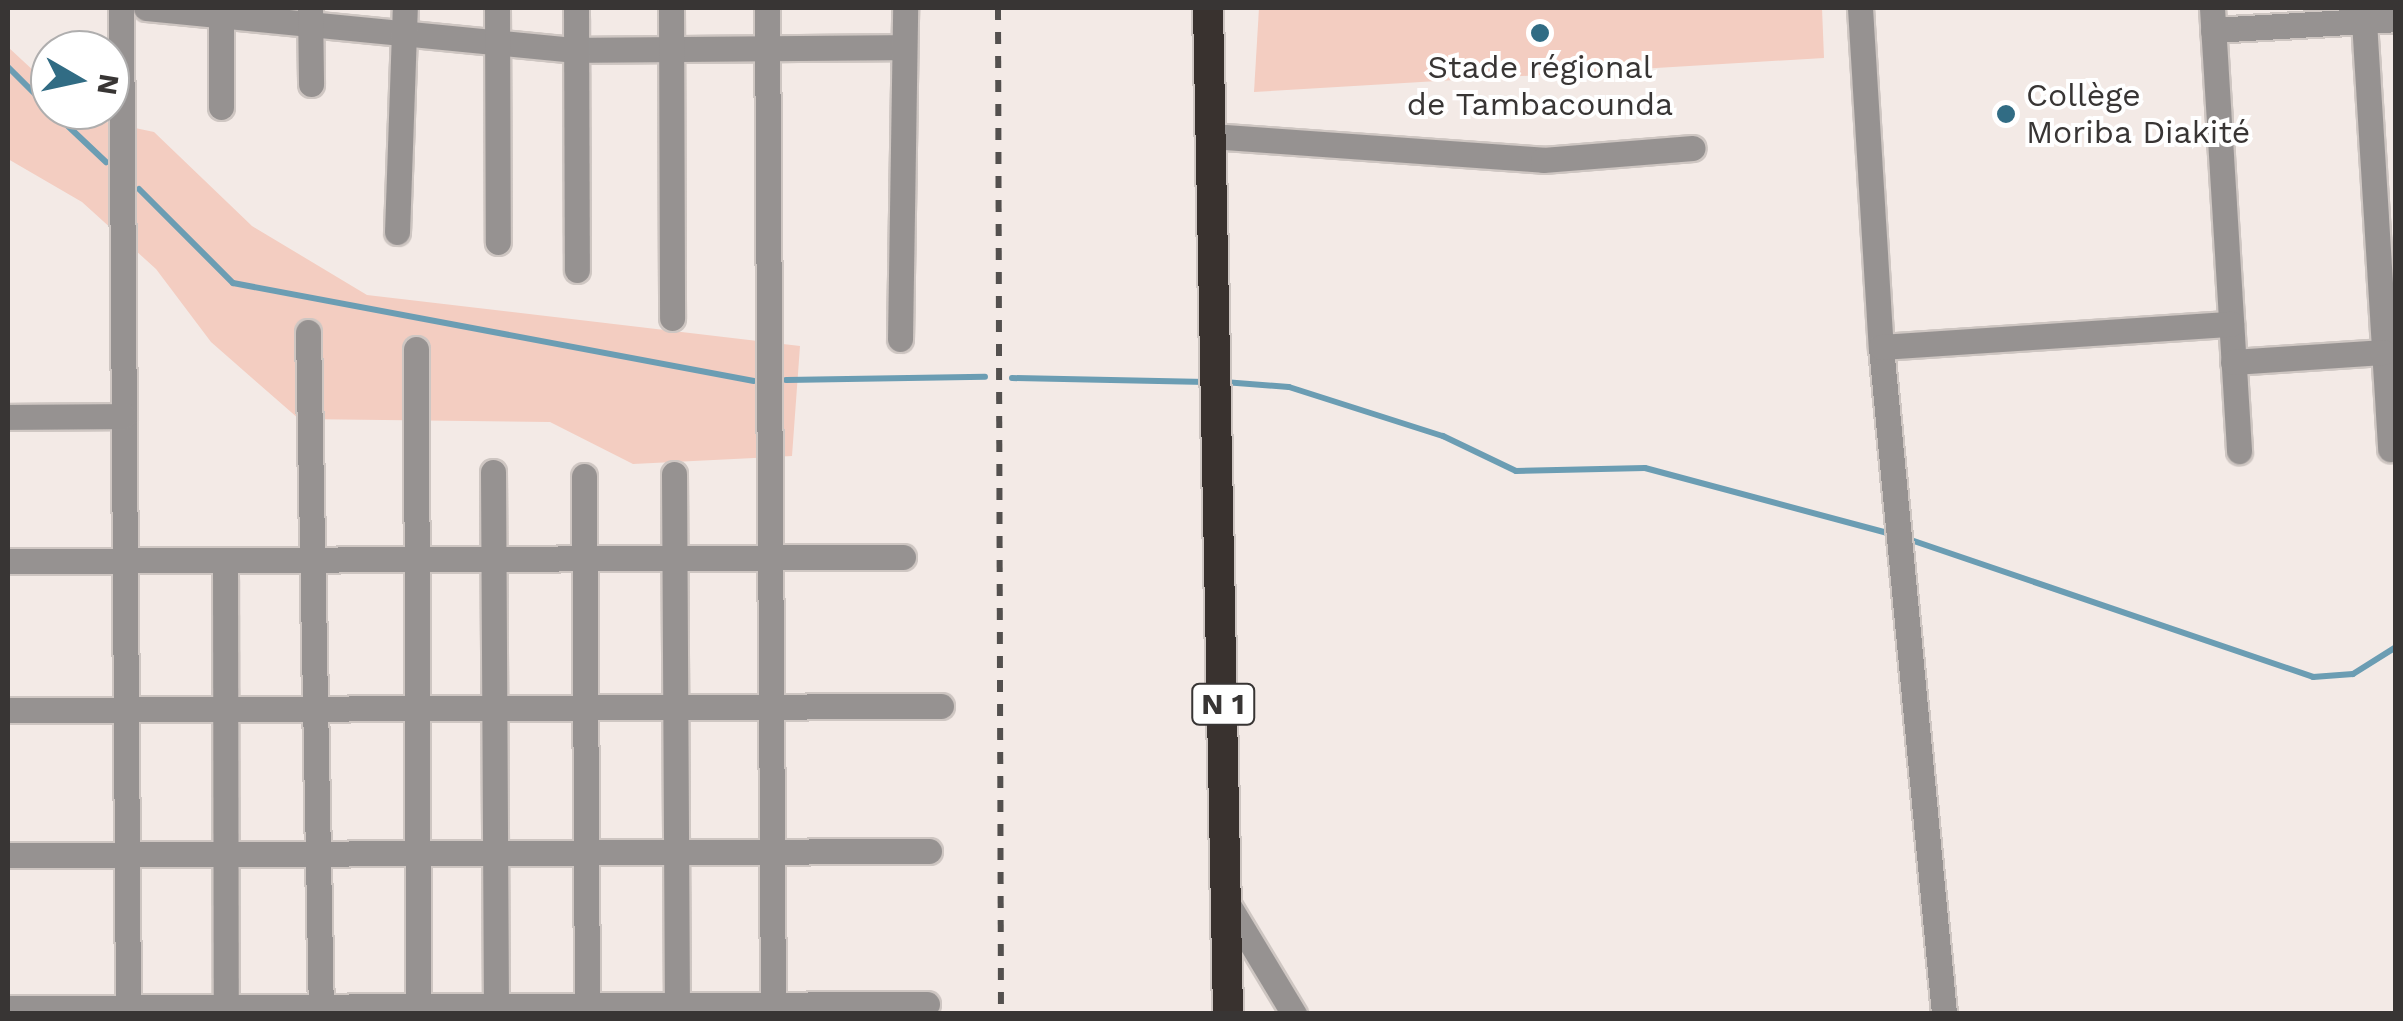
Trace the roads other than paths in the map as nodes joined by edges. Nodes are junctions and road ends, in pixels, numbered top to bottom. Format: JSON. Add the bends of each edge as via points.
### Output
{"nodes":[{"id":1,"x":122,"y":8,"type":"edge"},
{"id":2,"x":146,"y":8,"type":"edge"},
{"id":3,"x":497,"y":8,"type":"edge"},
{"id":4,"x":576,"y":8,"type":"edge"},
{"id":5,"x":670,"y":8,"type":"edge"},
{"id":6,"x":767,"y":8,"type":"edge"},
{"id":7,"x":905,"y":8,"type":"edge"},
{"id":8,"x":1208,"y":8,"type":"edge"},
{"id":9,"x":1860,"y":8,"type":"edge"},
{"id":10,"x":220,"y":10,"type":"edge"},
{"id":11,"x":310,"y":15,"type":"edge"},
{"id":12,"x":405,"y":19,"type":"edge"},
{"id":13,"x":2212,"y":19,"type":"edge"},
{"id":14,"x":2396,"y":19,"type":"edge"},
{"id":15,"x":2364,"y":21,"type":"junction"},
{"id":16,"x":497,"y":41,"type":"junction"},
{"id":17,"x":904,"y":47,"type":"junction"},
{"id":18,"x":576,"y":50,"type":"junction"},
{"id":19,"x":768,"y":50,"type":"junction"},
{"id":20,"x":671,"y":53,"type":"junction"},
{"id":21,"x":311,"y":84,"type":"dead end"},
{"id":22,"x":221,"y":107,"type":"dead end"},
{"id":23,"x":1211,"y":136,"type":"junction"},
{"id":24,"x":1692,"y":148,"type":"dead end"},
{"id":25,"x":397,"y":232,"type":"dead end"},
{"id":26,"x":498,"y":242,"type":"dead end"},
{"id":27,"x":576,"y":270,"type":"dead end"},
{"id":28,"x":672,"y":318,"type":"dead end"},
{"id":29,"x":2231,"y":324,"type":"junction"},
{"id":30,"x":308,"y":332,"type":"dead end"},
{"id":31,"x":900,"y":340,"type":"dead end"},
{"id":32,"x":1881,"y":347,"type":"junction"},
{"id":33,"x":416,"y":349,"type":"dead end"},
{"id":34,"x":2384,"y":352,"type":"junction"},
{"id":35,"x":2233,"y":362,"type":"junction"},
{"id":36,"x":124,"y":416,"type":"junction"},
{"id":37,"x":8,"y":417,"type":"edge"},
{"id":38,"x":2390,"y":449,"type":"dead end"},
{"id":39,"x":2239,"y":451,"type":"dead end"},
{"id":40,"x":493,"y":472,"type":"dead end"},
{"id":41,"x":674,"y":474,"type":"dead end"},
{"id":42,"x":584,"y":476,"type":"dead end"},
{"id":43,"x":904,"y":557,"type":"dead end"},
{"id":44,"x":584,"y":558,"type":"junction"},
{"id":45,"x":675,"y":558,"type":"junction"},
{"id":46,"x":772,"y":558,"type":"junction"},
{"id":47,"x":494,"y":559,"type":"junction"},
{"id":48,"x":225,"y":560,"type":"junction"},
{"id":49,"x":310,"y":560,"type":"junction"},
{"id":50,"x":416,"y":560,"type":"junction"},
{"id":51,"x":8,"y":561,"type":"edge"},
{"id":52,"x":125,"y":561,"type":"junction"},
{"id":53,"x":772,"y":706,"type":"junction"},
{"id":54,"x":941,"y":706,"type":"dead end"},
{"id":55,"x":675,"y":707,"type":"junction"},
{"id":56,"x":494,"y":708,"type":"junction"},
{"id":57,"x":585,"y":708,"type":"junction"},
{"id":58,"x":226,"y":709,"type":"junction"},
{"id":59,"x":319,"y":709,"type":"junction"},
{"id":60,"x":417,"y":709,"type":"junction"},
{"id":61,"x":8,"y":710,"type":"edge"},
{"id":62,"x":126,"y":710,"type":"junction"},
{"id":63,"x":772,"y":851,"type":"junction"},
{"id":64,"x":929,"y":851,"type":"dead end"},
{"id":65,"x":586,"y":852,"type":"junction"},
{"id":66,"x":676,"y":852,"type":"junction"},
{"id":67,"x":495,"y":853,"type":"junction"},
{"id":68,"x":127,"y":854,"type":"junction"},
{"id":69,"x":226,"y":854,"type":"junction"},
{"id":70,"x":417,"y":854,"type":"junction"},
{"id":71,"x":8,"y":855,"type":"edge"},
{"id":72,"x":320,"y":855,"type":"junction"},
{"id":73,"x":1227,"y":903,"type":"junction"},
{"id":74,"x":927,"y":1004,"type":"dead end"},
{"id":75,"x":8,"y":1008,"type":"edge"},
{"id":76,"x":587,"y":1009,"type":"edge"},
{"id":77,"x":676,"y":1009,"type":"edge"},
{"id":78,"x":773,"y":1009,"type":"edge"},
{"id":79,"x":226,"y":1010,"type":"edge"},
{"id":80,"x":418,"y":1010,"type":"edge"},
{"id":81,"x":496,"y":1010,"type":"edge"},
{"id":82,"x":128,"y":1011,"type":"edge"},
{"id":83,"x":321,"y":1011,"type":"edge"},
{"id":84,"x":1228,"y":1014,"type":"edge"},
{"id":85,"x":1294,"y":1014,"type":"edge"},
{"id":86,"x":1944,"y":1014,"type":"edge"}],
"edges":[{"from":1,"to":36,"type":"street"},
{"from":2,"to":10,"type":"street"},
{"from":3,"to":16,"type":"street"},
{"from":4,"to":18,"type":"street"},
{"from":5,"to":20,"type":"street"},
{"from":6,"to":19,"type":"street"},
{"from":7,"to":17,"type":"street"},
{"from":8,"to":23,"type":"highway","number":"N 1"},
{"from":9,"to":32,"type":"street"},
{"from":10,"to":11,"type":"street"},
{"from":10,"to":22,"type":"street"},
{"from":11,"to":12,"type":"street"},
{"from":11,"to":21,"type":"street"},
{"from":12,"to":16,"type":"street"},
{"from":12,"to":25,"type":"street"},
{"from":13,"to":15,"type":"street"},
{"from":13,"to":29,"type":"street"},
{"from":14,"to":15,"type":"street"},
{"from":15,"to":34,"type":"street"},
{"from":16,"to":18,"type":"street"},
{"from":16,"to":26,"type":"street"},
{"from":17,"to":19,"type":"street"},
{"from":17,"to":31,"type":"street"},
{"from":18,"to":20,"type":"street"},
{"from":18,"to":27,"type":"street"},
{"from":19,"to":20,"type":"street"},
{"from":19,"to":46,"type":"street"},
{"from":20,"to":28,"type":"street"},
{"from":23,"to":24,"type":"street","via":[[1544,160]]},
{"from":23,"to":73,"type":"highway","number":"N 1"},
{"from":29,"to":32,"type":"street"},
{"from":29,"to":35,"type":"street"},
{"from":30,"to":49,"type":"street"},
{"from":32,"to":86,"type":"street","via":[[1909,582]]},
{"from":33,"to":50,"type":"street"},
{"from":34,"to":35,"type":"street"},
{"from":34,"to":38,"type":"street"},
{"from":35,"to":39,"type":"street"},
{"from":36,"to":37,"type":"street"},
{"from":36,"to":52,"type":"street"},
{"from":40,"to":47,"type":"street"},
{"from":41,"to":45,"type":"street"},
{"from":42,"to":44,"type":"street"},
{"from":43,"to":46,"type":"street"},
{"from":44,"to":45,"type":"street"},
{"from":44,"to":47,"type":"street"},
{"from":44,"to":57,"type":"street"},
{"from":45,"to":46,"type":"street"},
{"from":45,"to":55,"type":"street"},
{"from":46,"to":53,"type":"street"},
{"from":47,"to":50,"type":"street"},
{"from":47,"to":56,"type":"street"},
{"from":48,"to":49,"type":"street"},
{"from":48,"to":52,"type":"street"},
{"from":48,"to":58,"type":"street"},
{"from":49,"to":50,"type":"street"},
{"from":49,"to":59,"type":"street"},
{"from":50,"to":60,"type":"street"},
{"from":51,"to":52,"type":"street"},
{"from":52,"to":62,"type":"street"},
{"from":53,"to":54,"type":"street"},
{"from":53,"to":55,"type":"street"},
{"from":53,"to":63,"type":"street"},
{"from":55,"to":57,"type":"street"},
{"from":55,"to":66,"type":"street"},
{"from":56,"to":57,"type":"street"},
{"from":56,"to":60,"type":"street"},
{"from":56,"to":67,"type":"street"},
{"from":57,"to":65,"type":"street"},
{"from":58,"to":59,"type":"street"},
{"from":58,"to":62,"type":"street"},
{"from":58,"to":69,"type":"street"},
{"from":59,"to":60,"type":"street"},
{"from":59,"to":72,"type":"street"},
{"from":60,"to":70,"type":"street"},
{"from":61,"to":62,"type":"street"},
{"from":62,"to":68,"type":"street"},
{"from":63,"to":64,"type":"street"},
{"from":63,"to":66,"type":"street"},
{"from":63,"to":78,"type":"street"},
{"from":65,"to":66,"type":"street"},
{"from":65,"to":67,"type":"street"},
{"from":65,"to":76,"type":"street"},
{"from":66,"to":77,"type":"street"},
{"from":67,"to":70,"type":"street"},
{"from":67,"to":81,"type":"street"},
{"from":68,"to":69,"type":"street"},
{"from":68,"to":71,"type":"street"},
{"from":68,"to":82,"type":"street"},
{"from":69,"to":72,"type":"street"},
{"from":69,"to":79,"type":"street"},
{"from":70,"to":72,"type":"street"},
{"from":70,"to":80,"type":"street"},
{"from":72,"to":83,"type":"street"},
{"from":73,"to":84,"type":"highway","number":"N 1"},
{"from":73,"to":85,"type":"street"},
{"from":74,"to":78,"type":"street"},
{"from":75,"to":82,"type":"street"},
{"from":76,"to":77,"type":"street"},
{"from":76,"to":81,"type":"street"},
{"from":77,"to":78,"type":"street"},
{"from":79,"to":82,"type":"street"},
{"from":79,"to":83,"type":"street"},
{"from":80,"to":81,"type":"street"},
{"from":80,"to":83,"type":"street"}]}
